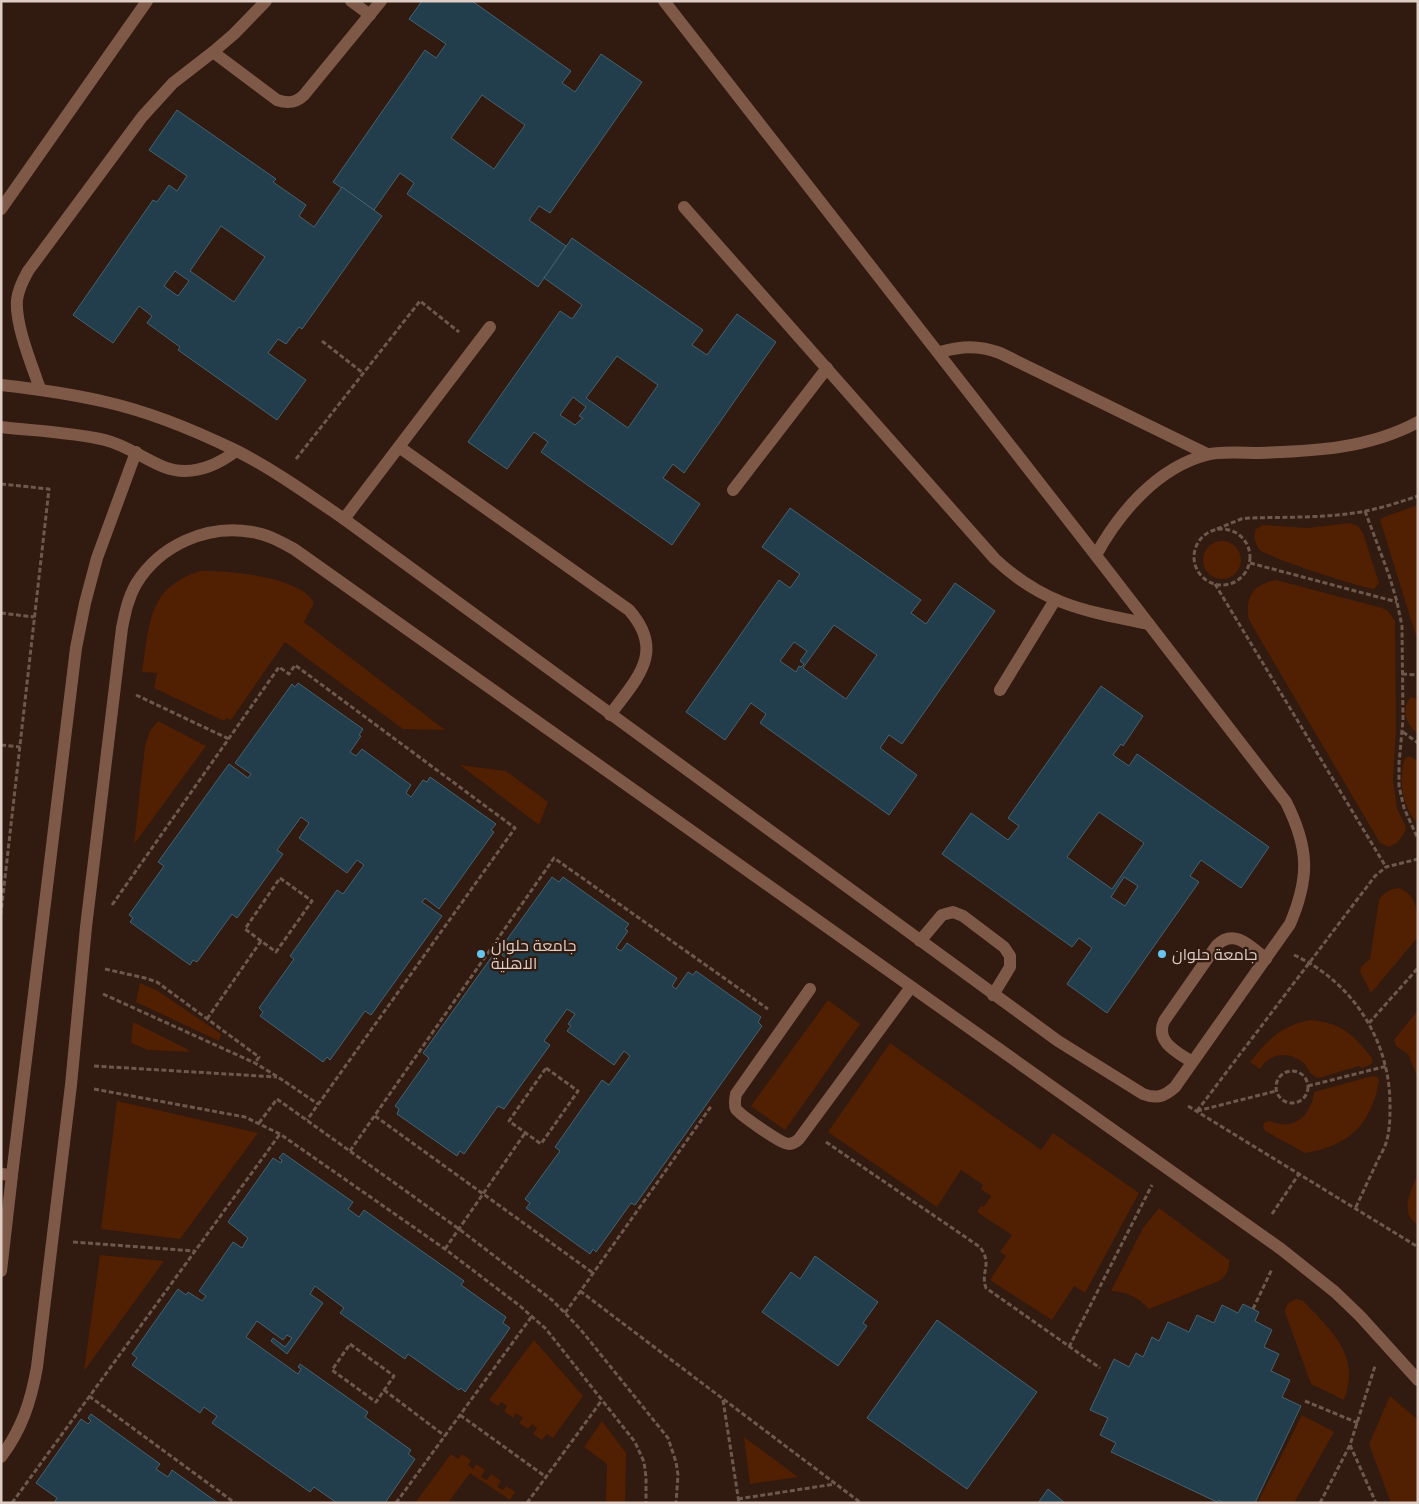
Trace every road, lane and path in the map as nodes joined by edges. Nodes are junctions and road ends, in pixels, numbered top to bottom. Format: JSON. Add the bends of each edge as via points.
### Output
{"nodes":[{"id":1,"x":147,"y":1,"type":"edge"},
{"id":2,"x":266,"y":1,"type":"edge"},
{"id":3,"x":351,"y":1,"type":"edge"},
{"id":4,"x":381,"y":1,"type":"edge"},
{"id":5,"x":664,"y":1,"type":"edge"},
{"id":6,"x":370,"y":15,"type":"junction"},
{"id":7,"x":213,"y":52,"type":"junction"},
{"id":8,"x":684,"y":207,"type":"dead end"},
{"id":9,"x":1,"y":209,"type":"edge"},
{"id":10,"x":490,"y":327,"type":"dead end"},
{"id":11,"x":322,"y":341,"type":"dead end"},
{"id":12,"x":476,"y":345,"type":"junction"},
{"id":13,"x":940,"y":352,"type":"junction"},
{"id":14,"x":827,"y":368,"type":"junction"},
{"id":15,"x":363,"y":373,"type":"junction"},
{"id":16,"x":1,"y":385,"type":"edge"},
{"id":17,"x":40,"y":390,"type":"junction"},
{"id":18,"x":1418,"y":422,"type":"edge"},
{"id":19,"x":1,"y":427,"type":"edge"},
{"id":20,"x":399,"y":447,"type":"junction"},
{"id":21,"x":236,"y":450,"type":"junction"},
{"id":22,"x":136,"y":452,"type":"junction"},
{"id":23,"x":1207,"y":454,"type":"junction"},
{"id":24,"x":282,"y":478,"type":"junction"},
{"id":25,"x":1,"y":484,"type":"edge"},
{"id":26,"x":733,"y":490,"type":"dead end"},
{"id":27,"x":1418,"y":496,"type":"edge"},
{"id":28,"x":1365,"y":511,"type":"junction"},
{"id":29,"x":344,"y":519,"type":"junction"},
{"id":30,"x":1217,"y":528,"type":"junction"},
{"id":31,"x":1096,"y":555,"type":"junction"},
{"id":32,"x":1250,"y":564,"type":"junction"},
{"id":33,"x":1215,"y":584,"type":"junction"},
{"id":34,"x":1055,"y":600,"type":"junction"},
{"id":35,"x":1397,"y":602,"type":"junction"},
{"id":36,"x":1,"y":613,"type":"edge"},
{"id":37,"x":34,"y":618,"type":"junction"},
{"id":38,"x":1149,"y":624,"type":"junction"},
{"id":39,"x":1402,"y":674,"type":"junction"},
{"id":40,"x":1418,"y":675,"type":"edge"},
{"id":41,"x":115,"y":684,"type":"junction"},
{"id":42,"x":1000,"y":690,"type":"dead end"},
{"id":43,"x":610,"y":715,"type":"junction"},
{"id":44,"x":1403,"y":732,"type":"junction"},
{"id":45,"x":229,"y":739,"type":"junction"},
{"id":46,"x":1418,"y":743,"type":"edge"},
{"id":47,"x":1,"y":745,"type":"edge"},
{"id":48,"x":20,"y":747,"type":"junction"},
{"id":49,"x":1418,"y":839,"type":"edge"},
{"id":50,"x":1418,"y":859,"type":"edge"},
{"id":51,"x":1386,"y":867,"type":"junction"},
{"id":52,"x":3,"y":877,"type":"edge"},
{"id":53,"x":2,"y":902,"type":"edge"},
{"id":54,"x":1,"y":913,"type":"edge"},
{"id":55,"x":86,"y":927,"type":"junction"},
{"id":56,"x":261,"y":941,"type":"junction"},
{"id":57,"x":920,"y":941,"type":"junction"},
{"id":58,"x":1275,"y":947,"type":"junction"},
{"id":59,"x":1266,"y":958,"type":"junction"},
{"id":60,"x":1309,"y":962,"type":"junction"},
{"id":61,"x":82,"y":964,"type":"junction"},
{"id":62,"x":1418,"y":968,"type":"edge"},
{"id":63,"x":80,"y":984,"type":"junction"},
{"id":64,"x":911,"y":986,"type":"junction"},
{"id":65,"x":810,"y":989,"type":"dead end"},
{"id":66,"x":993,"y":995,"type":"junction"},
{"id":67,"x":207,"y":1019,"type":"junction"},
{"id":68,"x":787,"y":1022,"type":"junction"},
{"id":69,"x":1369,"y":1023,"type":"junction"},
{"id":70,"x":1192,"y":1062,"type":"junction"},
{"id":71,"x":255,"y":1064,"type":"junction"},
{"id":72,"x":72,"y":1065,"type":"junction"},
{"id":73,"x":1387,"y":1066,"type":"junction"},
{"id":74,"x":278,"y":1077,"type":"junction"},
{"id":75,"x":71,"y":1085,"type":"junction"},
{"id":76,"x":1308,"y":1086,"type":"junction"},
{"id":77,"x":1276,"y":1091,"type":"junction"},
{"id":78,"x":1168,"y":1094,"type":"junction"},
{"id":79,"x":713,"y":1103,"type":"dead end"},
{"id":80,"x":318,"y":1104,"type":"junction"},
{"id":81,"x":1196,"y":1111,"type":"junction"},
{"id":82,"x":374,"y":1116,"type":"junction"},
{"id":83,"x":307,"y":1120,"type":"junction"},
{"id":84,"x":259,"y":1123,"type":"junction"},
{"id":85,"x":806,"y":1129,"type":"junction"},
{"id":86,"x":525,"y":1133,"type":"junction"},
{"id":87,"x":280,"y":1134,"type":"junction"},
{"id":88,"x":350,"y":1151,"type":"junction"},
{"id":89,"x":1162,"y":1164,"type":"junction"},
{"id":90,"x":1299,"y":1174,"type":"junction"},
{"id":91,"x":7,"y":1175,"type":"edge"},
{"id":92,"x":482,"y":1195,"type":"junction"},
{"id":93,"x":1355,"y":1209,"type":"junction"},
{"id":94,"x":459,"y":1229,"type":"junction"},
{"id":95,"x":1259,"y":1233,"type":"junction"},
{"id":96,"x":53,"y":1240,"type":"junction"},
{"id":97,"x":1418,"y":1247,"type":"edge"},
{"id":98,"x":445,"y":1249,"type":"junction"},
{"id":99,"x":194,"y":1251,"type":"junction"},
{"id":100,"x":1,"y":1271,"type":"edge"},
{"id":101,"x":593,"y":1273,"type":"junction"},
{"id":102,"x":1264,"y":1284,"type":"dead end"},
{"id":103,"x":580,"y":1291,"type":"junction"},
{"id":104,"x":1253,"y":1309,"type":"dead end"},
{"id":105,"x":565,"y":1313,"type":"junction"},
{"id":106,"x":532,"y":1316,"type":"junction"},
{"id":107,"x":1383,"y":1342,"type":"junction"},
{"id":108,"x":1069,"y":1347,"type":"junction"},
{"id":109,"x":1100,"y":1368,"type":"dead end"},
{"id":110,"x":1418,"y":1380,"type":"edge"},
{"id":111,"x":384,"y":1390,"type":"junction"},
{"id":112,"x":89,"y":1396,"type":"junction"},
{"id":113,"x":602,"y":1400,"type":"junction"},
{"id":114,"x":723,"y":1400,"type":"junction"},
{"id":115,"x":1305,"y":1401,"type":"dead end"},
{"id":116,"x":460,"y":1415,"type":"junction"},
{"id":117,"x":1358,"y":1423,"type":"junction"},
{"id":118,"x":444,"y":1436,"type":"junction"},
{"id":119,"x":1350,"y":1445,"type":"junction"},
{"id":120,"x":1,"y":1457,"type":"edge"},
{"id":121,"x":546,"y":1477,"type":"junction"},
{"id":122,"x":836,"y":1484,"type":"junction"},
{"id":123,"x":738,"y":1501,"type":"edge"},
{"id":124,"x":12,"y":1503,"type":"edge"},
{"id":125,"x":235,"y":1503,"type":"edge"},
{"id":126,"x":396,"y":1503,"type":"edge"},
{"id":127,"x":527,"y":1503,"type":"edge"},
{"id":128,"x":646,"y":1503,"type":"edge"},
{"id":129,"x":676,"y":1503,"type":"edge"},
{"id":130,"x":861,"y":1503,"type":"edge"},
{"id":131,"x":1320,"y":1503,"type":"edge"},
{"id":132,"x":1376,"y":1503,"type":"edge"}],
"edges":[{"from":1,"to":9,"type":"lane"},
{"from":2,"to":7,"type":"lane"},
{"from":3,"to":6,"type":"lane"},
{"from":4,"to":6,"type":"lane"},
{"from":5,"to":13,"type":"lane"},
{"from":6,"to":7,"type":"lane","via":[[299,101],[292,103],[277,100]]},
{"from":7,"to":17,"type":"lane","via":[[173,83],[142,117],[24,278],[17,299],[17,313]]},
{"from":8,"to":14,"type":"lane"},
{"from":10,"to":12,"type":"lane"},
{"from":11,"to":15,"type":"path"},
{"from":12,"to":15,"type":"path","via":[[420,301]]},
{"from":12,"to":20,"type":"lane"},
{"from":13,"to":23,"type":"lane","via":[[958,347],[987,348]]},
{"from":13,"to":31,"type":"lane"},
{"from":14,"to":26,"type":"lane"},
{"from":14,"to":34,"type":"lane","via":[[995,559],[1028,586]]},
{"from":15,"to":24,"type":"path"},
{"from":16,"to":17,"type":"lane"},
{"from":17,"to":21,"type":"lane","via":[[107,402],[173,423]]},
{"from":18,"to":23,"type":"lane","via":[[1382,438],[1344,447]]},
{"from":19,"to":22,"type":"lane","via":[[98,439]]},
{"from":20,"to":29,"type":"lane"},
{"from":20,"to":43,"type":"lane","via":[[636,618],[646,638],[646,661],[642,672]]},
{"from":21,"to":22,"type":"lane","via":[[224,460],[195,470],[165,467]]},
{"from":21,"to":24,"type":"lane"},
{"from":22,"to":91,"type":"lane","via":[[97,558],[76,648]]},
{"from":23,"to":31,"type":"lane","via":[[1162,477],[1142,493],[1108,532]]},
{"from":24,"to":29,"type":"lane"},
{"from":25,"to":37,"type":"path","via":[[48,489]]},
{"from":27,"to":28,"type":"path"},
{"from":28,"to":30,"type":"path","via":[[1320,517],[1249,518]]},
{"from":28,"to":35,"type":"path"},
{"from":29,"to":43,"type":"lane"},
{"from":30,"to":32,"type":"path","via":[[1239,533],[1251,552]]},
{"from":30,"to":33,"type":"path","via":[[1199,540],[1194,561],[1205,580]]},
{"from":31,"to":38,"type":"lane"},
{"from":32,"to":33,"type":"path","via":[[1237,581]]},
{"from":32,"to":35,"type":"path"},
{"from":33,"to":51,"type":"path"},
{"from":34,"to":38,"type":"lane","via":[[1083,610]]},
{"from":34,"to":42,"type":"lane"},
{"from":35,"to":39,"type":"path","via":[[1402,626]]},
{"from":36,"to":37,"type":"path"},
{"from":37,"to":48,"type":"path"},
{"from":38,"to":58,"type":"lane","via":[[1286,802],[1297,825],[1303,850],[1304,876],[1300,901]]},
{"from":39,"to":40,"type":"path"},
{"from":39,"to":44,"type":"path"},
{"from":41,"to":45,"type":"path"},
{"from":41,"to":55,"type":"lane"},
{"from":41,"to":64,"type":"lane","via":[[126,606],[149,566],[166,551],[207,532],[253,532],[274,538],[294,549]]},
{"from":43,"to":57,"type":"lane"},
{"from":44,"to":46,"type":"path"},
{"from":44,"to":49,"type":"path","via":[[1399,786],[1404,808]]},
{"from":45,"to":55,"type":"path","via":[[105,915]]},
{"from":45,"to":80,"type":"path","via":[[279,667],[289,674],[295,666],[515,828]]},
{"from":47,"to":48,"type":"path"},
{"from":48,"to":52,"type":"path"},
{"from":50,"to":51,"type":"path"},
{"from":51,"to":60,"type":"path","via":[[1375,876]]},
{"from":52,"to":53,"type":"path"},
{"from":53,"to":54,"type":"path"},
{"from":55,"to":61,"type":"lane"},
{"from":56,"to":56,"type":"path","via":[[276,952],[312,901],[280,878],[245,930]]},
{"from":56,"to":67,"type":"path"},
{"from":57,"to":66,"type":"lane"},
{"from":57,"to":66,"type":"lane","via":[[942,915],[953,912],[963,916],[1004,947],[1010,956],[1010,968]]},
{"from":58,"to":59,"type":"lane"},
{"from":58,"to":60,"type":"path"},
{"from":59,"to":70,"type":"lane"},
{"from":59,"to":70,"type":"lane","via":[[1237,938],[1222,940],[1217,945],[1161,1027],[1164,1041]]},
{"from":60,"to":69,"type":"path","via":[[1353,999]]},
{"from":60,"to":81,"type":"path"},
{"from":61,"to":63,"type":"lane"},
{"from":61,"to":67,"type":"path","via":[[151,979]]},
{"from":62,"to":69,"type":"path"},
{"from":63,"to":71,"type":"path"},
{"from":63,"to":72,"type":"lane"},
{"from":64,"to":85,"type":"lane"},
{"from":64,"to":89,"type":"lane"},
{"from":65,"to":68,"type":"lane"},
{"from":66,"to":78,"type":"lane","via":[[1058,1041],[1143,1094],[1151,1097]]},
{"from":67,"to":71,"type":"path","via":[[260,1057]]},
{"from":68,"to":82,"type":"path","via":[[554,858]]},
{"from":68,"to":85,"type":"lane","via":[[736,1094],[735,1105],[741,1114],[785,1143],[795,1142]]},
{"from":69,"to":73,"type":"path"},
{"from":70,"to":78,"type":"lane"},
{"from":71,"to":74,"type":"path"},
{"from":72,"to":74,"type":"path"},
{"from":72,"to":75,"type":"lane"},
{"from":73,"to":76,"type":"path"},
{"from":73,"to":93,"type":"path","via":[[1390,1118],[1386,1143]]},
{"from":74,"to":80,"type":"path"},
{"from":75,"to":84,"type":"path","via":[[245,1117]]},
{"from":75,"to":96,"type":"lane"},
{"from":76,"to":77,"type":"path","via":[[1302,1100],[1294,1103],[1280,1098]]},
{"from":76,"to":77,"type":"path","via":[[1301,1072],[1285,1071],[1275,1083]]},
{"from":77,"to":81,"type":"path"},
{"from":78,"to":81,"type":"path"},
{"from":79,"to":101,"type":"path"},
{"from":80,"to":83,"type":"path"},
{"from":81,"to":90,"type":"path"},
{"from":82,"to":88,"type":"path"},
{"from":82,"to":92,"type":"path"},
{"from":83,"to":84,"type":"path","via":[[277,1099]]},
{"from":83,"to":88,"type":"path"},
{"from":84,"to":87,"type":"path"},
{"from":85,"to":108,"type":"path","via":[[980,1247],[987,1264],[986,1288]]},
{"from":86,"to":86,"type":"path","via":[[541,1144],[578,1091],[546,1068],[509,1122]]},
{"from":86,"to":92,"type":"path"},
{"from":87,"to":98,"type":"path"},
{"from":87,"to":99,"type":"path"},
{"from":88,"to":94,"type":"path"},
{"from":89,"to":95,"type":"lane"},
{"from":89,"to":108,"type":"path"},
{"from":90,"to":93,"type":"path"},
{"from":90,"to":95,"type":"path"},
{"from":91,"to":100,"type":"lane"},
{"from":92,"to":94,"type":"path"},
{"from":92,"to":101,"type":"path"},
{"from":93,"to":97,"type":"path"},
{"from":94,"to":98,"type":"path"},
{"from":94,"to":105,"type":"path"},
{"from":95,"to":107,"type":"lane","via":[[1335,1292]]},
{"from":96,"to":99,"type":"path"},
{"from":96,"to":120,"type":"lane","via":[[32,1394],[23,1420]]},
{"from":98,"to":106,"type":"path"},
{"from":99,"to":112,"type":"path"},
{"from":101,"to":103,"type":"path"},
{"from":102,"to":104,"type":"path"},
{"from":103,"to":105,"type":"path"},
{"from":103,"to":114,"type":"path"},
{"from":105,"to":129,"type":"path","via":[[668,1438],[678,1475]]},
{"from":106,"to":113,"type":"path","via":[[558,1343]]},
{"from":106,"to":116,"type":"path"},
{"from":107,"to":110,"type":"lane"},
{"from":107,"to":117,"type":"path"},
{"from":108,"to":109,"type":"path"},
{"from":111,"to":111,"type":"path","via":[[376,1402],[332,1370],[350,1344],[394,1376]]},
{"from":111,"to":118,"type":"path"},
{"from":112,"to":124,"type":"path"},
{"from":112,"to":125,"type":"path"},
{"from":113,"to":121,"type":"path"},
{"from":113,"to":128,"type":"path","via":[[640,1452],[646,1477]]},
{"from":114,"to":122,"type":"path"},
{"from":114,"to":123,"type":"path"},
{"from":115,"to":117,"type":"path"},
{"from":116,"to":118,"type":"path"},
{"from":116,"to":121,"type":"path"},
{"from":117,"to":119,"type":"path"},
{"from":118,"to":126,"type":"path"},
{"from":119,"to":131,"type":"path"},
{"from":119,"to":132,"type":"path"},
{"from":121,"to":127,"type":"path"},
{"from":122,"to":123,"type":"path"},
{"from":122,"to":130,"type":"path"}]}
